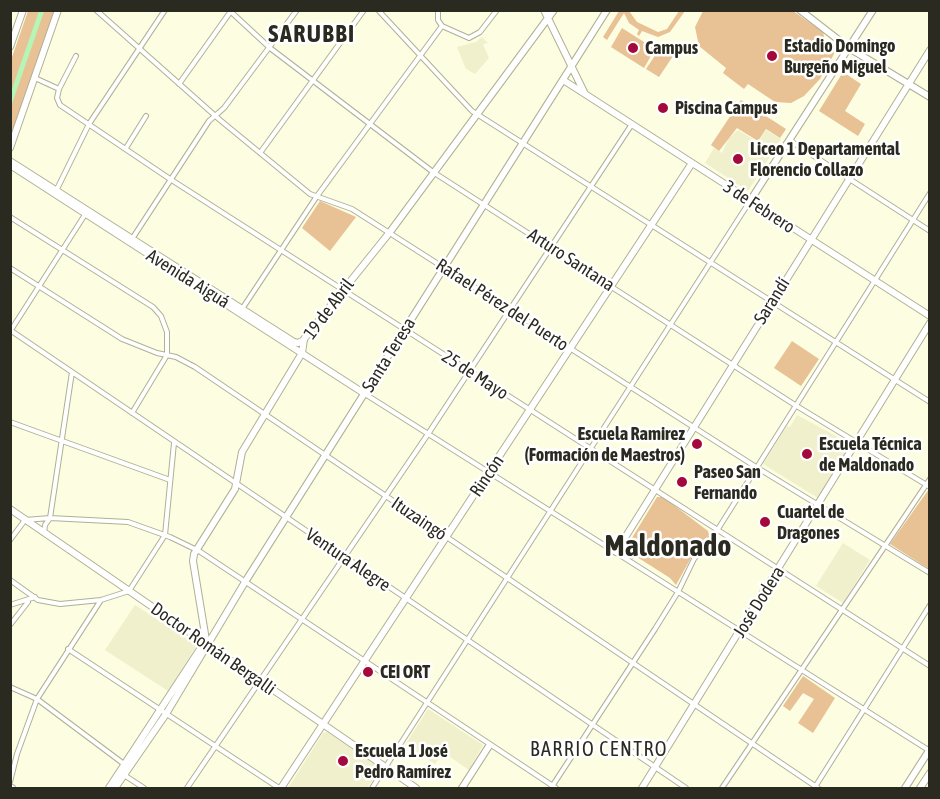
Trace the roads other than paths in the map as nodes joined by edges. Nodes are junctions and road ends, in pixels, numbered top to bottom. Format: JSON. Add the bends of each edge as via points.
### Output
{"nodes":[{"id":1,"x":23,"y":10,"type":"edge"},
{"id":2,"x":58,"y":10,"type":"edge"},
{"id":3,"x":165,"y":10,"type":"edge"},
{"id":4,"x":297,"y":10,"type":"edge"},
{"id":5,"x":364,"y":10,"type":"edge"},
{"id":6,"x":378,"y":10,"type":"edge"},
{"id":7,"x":438,"y":10,"type":"edge"},
{"id":8,"x":497,"y":10,"type":"edge"},
{"id":9,"x":544,"y":10,"type":"edge"},
{"id":10,"x":554,"y":10,"type":"edge"},
{"id":11,"x":607,"y":10,"type":"edge"},
{"id":12,"x":800,"y":10,"type":"edge"},
{"id":13,"x":873,"y":10,"type":"edge"},
{"id":14,"x":97,"y":11,"type":"edge"},
{"id":15,"x":230,"y":11,"type":"edge"},
{"id":16,"x":549,"y":18,"type":"junction"},
{"id":17,"x":442,"y":26,"type":"junction"},
{"id":18,"x":10,"y":47,"type":"edge"},
{"id":19,"x":138,"y":47,"type":"junction"},
{"id":20,"x":270,"y":48,"type":"junction"},
{"id":21,"x":849,"y":48,"type":"junction"},
{"id":22,"x":564,"y":50,"type":"junction"},
{"id":23,"x":582,"y":50,"type":"junction"},
{"id":24,"x":930,"y":50,"type":"edge"},
{"id":25,"x":76,"y":56,"type":"dead end"},
{"id":26,"x":420,"y":56,"type":"junction"},
{"id":27,"x":572,"y":66,"type":"junction"},
{"id":28,"x":35,"y":78,"type":"junction"},
{"id":29,"x":563,"y":80,"type":"junction"},
{"id":30,"x":312,"y":81,"type":"junction"},
{"id":31,"x":179,"y":84,"type":"junction"},
{"id":32,"x":908,"y":85,"type":"junction"},
{"id":33,"x":59,"y":89,"type":"junction"},
{"id":34,"x":588,"y":95,"type":"junction"},
{"id":35,"x":930,"y":97,"type":"edge"},
{"id":36,"x":478,"y":114,"type":"junction"},
{"id":37,"x":146,"y":116,"type":"dead end"},
{"id":38,"x":215,"y":116,"type":"junction"},
{"id":39,"x":89,"y":124,"type":"junction"},
{"id":40,"x":369,"y":124,"type":"junction"},
{"id":41,"x":632,"y":124,"type":"junction"},
{"id":42,"x":789,"y":140,"type":"junction"},
{"id":43,"x":523,"y":143,"type":"junction"},
{"id":44,"x":10,"y":148,"type":"edge"},
{"id":45,"x":126,"y":148,"type":"junction"},
{"id":46,"x":260,"y":153,"type":"junction"},
{"id":47,"x":10,"y":163,"type":"edge"},
{"id":48,"x":693,"y":163,"type":"junction"},
{"id":49,"x":433,"y":172,"type":"junction"},
{"id":50,"x":170,"y":178,"type":"junction"},
{"id":51,"x":848,"y":179,"type":"junction"},
{"id":52,"x":590,"y":186,"type":"junction"},
{"id":53,"x":56,"y":192,"type":"junction"},
{"id":54,"x":930,"y":193,"type":"edge"},
{"id":55,"x":317,"y":196,"type":"junction"},
{"id":56,"x":750,"y":201,"type":"junction"},
{"id":57,"x":484,"y":204,"type":"junction"},
{"id":58,"x":86,"y":211,"type":"junction"},
{"id":59,"x":10,"y":217,"type":"edge"},
{"id":60,"x":912,"y":220,"type":"junction"},
{"id":61,"x":652,"y":226,"type":"junction"},
{"id":62,"x":930,"y":231,"type":"edge"},
{"id":63,"x":390,"y":232,"type":"junction"},
{"id":64,"x":131,"y":240,"type":"junction"},
{"id":65,"x":810,"y":240,"type":"junction"},
{"id":66,"x":549,"y":247,"type":"junction"},
{"id":67,"x":62,"y":249,"type":"junction"},
{"id":68,"x":282,"y":250,"type":"junction"},
{"id":69,"x":711,"y":263,"type":"junction"},
{"id":70,"x":10,"y":268,"type":"edge"},
{"id":71,"x":444,"y":269,"type":"junction"},
{"id":72,"x":873,"y":280,"type":"junction"},
{"id":73,"x":38,"y":286,"type":"junction"},
{"id":74,"x":612,"y":287,"type":"junction"},
{"id":75,"x":342,"y":290,"type":"junction"},
{"id":76,"x":771,"y":302,"type":"junction"},
{"id":77,"x":509,"y":309,"type":"junction"},
{"id":78,"x":241,"y":310,"type":"junction"},
{"id":79,"x":930,"y":316,"type":"edge"},
{"id":80,"x":930,"y":322,"type":"edge"},
{"id":81,"x":672,"y":324,"type":"junction"},
{"id":82,"x":405,"y":330,"type":"junction"},
{"id":83,"x":11,"y":331,"type":"edge"},
{"id":84,"x":274,"y":332,"type":"junction"},
{"id":85,"x":304,"y":339,"type":"junction"},
{"id":86,"x":834,"y":342,"type":"junction"},
{"id":87,"x":571,"y":349,"type":"junction"},
{"id":88,"x":302,"y":353,"type":"junction"},
{"id":89,"x":167,"y":355,"type":"junction"},
{"id":90,"x":733,"y":364,"type":"junction"},
{"id":91,"x":468,"y":371,"type":"junction"},
{"id":92,"x":72,"y":372,"type":"junction"},
{"id":93,"x":894,"y":380,"type":"junction"},
{"id":94,"x":631,"y":387,"type":"junction"},
{"id":95,"x":365,"y":394,"type":"junction"},
{"id":96,"x":930,"y":402,"type":"edge"},
{"id":97,"x":795,"y":405,"type":"junction"},
{"id":98,"x":531,"y":410,"type":"junction"},
{"id":99,"x":132,"y":413,"type":"junction"},
{"id":100,"x":265,"y":414,"type":"junction"},
{"id":101,"x":10,"y":422,"type":"edge"},
{"id":102,"x":694,"y":426,"type":"junction"},
{"id":103,"x":428,"y":434,"type":"junction"},
{"id":104,"x":62,"y":441,"type":"junction"},
{"id":105,"x":174,"y":443,"type":"junction"},
{"id":106,"x":856,"y":443,"type":"junction"},
{"id":107,"x":592,"y":449,"type":"junction"},
{"id":108,"x":326,"y":456,"type":"junction"},
{"id":109,"x":756,"y":466,"type":"junction"},
{"id":110,"x":489,"y":474,"type":"junction"},
{"id":111,"x":930,"y":479,"type":"edge"},
{"id":112,"x":170,"y":480,"type":"junction"},
{"id":113,"x":236,"y":485,"type":"junction"},
{"id":114,"x":928,"y":486,"type":"edge"},
{"id":115,"x":654,"y":490,"type":"junction"},
{"id":116,"x":385,"y":496,"type":"junction"},
{"id":117,"x":819,"y":504,"type":"junction"},
{"id":118,"x":10,"y":509,"type":"edge"},
{"id":119,"x":551,"y":512,"type":"junction"},
{"id":120,"x":50,"y":518,"type":"junction"},
{"id":121,"x":25,"y":519,"type":"junction"},
{"id":122,"x":286,"y":519,"type":"junction"},
{"id":123,"x":718,"y":529,"type":"junction"},
{"id":124,"x":44,"y":533,"type":"junction"},
{"id":125,"x":165,"y":535,"type":"junction"},
{"id":126,"x":447,"y":537,"type":"junction"},
{"id":127,"x":10,"y":540,"type":"edge"},
{"id":128,"x":885,"y":545,"type":"junction"},
{"id":129,"x":196,"y":550,"type":"junction"},
{"id":130,"x":616,"y":552,"type":"junction"},
{"id":131,"x":193,"y":557,"type":"junction"},
{"id":132,"x":208,"y":558,"type":"junction"},
{"id":133,"x":344,"y":558,"type":"junction"},
{"id":134,"x":780,"y":569,"type":"junction"},
{"id":135,"x":930,"y":573,"type":"edge"},
{"id":136,"x":508,"y":579,"type":"junction"},
{"id":137,"x":10,"y":580,"type":"edge"},
{"id":138,"x":245,"y":582,"type":"junction"},
{"id":139,"x":129,"y":591,"type":"junction"},
{"id":140,"x":678,"y":592,"type":"junction"},
{"id":141,"x":34,"y":597,"type":"junction"},
{"id":142,"x":101,"y":600,"type":"junction"},
{"id":143,"x":406,"y":600,"type":"junction"},
{"id":144,"x":28,"y":602,"type":"junction"},
{"id":145,"x":10,"y":605,"type":"edge"},
{"id":146,"x":930,"y":605,"type":"edge"},
{"id":147,"x":842,"y":610,"type":"junction"},
{"id":148,"x":301,"y":620,"type":"junction"},
{"id":149,"x":10,"y":625,"type":"edge"},
{"id":150,"x":205,"y":630,"type":"junction"},
{"id":151,"x":215,"y":631,"type":"junction"},
{"id":152,"x":742,"y":631,"type":"junction"},
{"id":153,"x":467,"y":641,"type":"junction"},
{"id":154,"x":206,"y":644,"type":"junction"},
{"id":155,"x":69,"y":649,"type":"junction"},
{"id":156,"x":902,"y":649,"type":"junction"},
{"id":157,"x":365,"y":662,"type":"junction"},
{"id":158,"x":633,"y":663,"type":"junction"},
{"id":159,"x":930,"y":666,"type":"edge"},
{"id":160,"x":801,"y":669,"type":"junction"},
{"id":161,"x":260,"y":682,"type":"junction"},
{"id":162,"x":10,"y":687,"type":"edge"},
{"id":163,"x":37,"y":699,"type":"junction"},
{"id":164,"x":428,"y":703,"type":"junction"},
{"id":165,"x":695,"y":705,"type":"junction"},
{"id":166,"x":864,"y":709,"type":"junction"},
{"id":167,"x":163,"y":712,"type":"junction"},
{"id":168,"x":324,"y":725,"type":"junction"},
{"id":169,"x":592,"y":725,"type":"junction"},
{"id":170,"x":752,"y":745,"type":"junction"},
{"id":171,"x":489,"y":746,"type":"junction"},
{"id":172,"x":215,"y":747,"type":"junction"},
{"id":173,"x":929,"y":750,"type":"edge"},
{"id":174,"x":13,"y":763,"type":"edge"},
{"id":175,"x":124,"y":765,"type":"junction"},
{"id":176,"x":386,"y":767,"type":"junction"},
{"id":177,"x":655,"y":768,"type":"junction"},
{"id":178,"x":930,"y":773,"type":"edge"},
{"id":179,"x":124,"y":775,"type":"junction"},
{"id":180,"x":10,"y":782,"type":"edge"},
{"id":181,"x":553,"y":788,"type":"edge"},
{"id":182,"x":816,"y":788,"type":"edge"},
{"id":183,"x":109,"y":789,"type":"edge"},
{"id":184,"x":115,"y":789,"type":"edge"},
{"id":185,"x":144,"y":789,"type":"edge"},
{"id":186,"x":187,"y":789,"type":"edge"},
{"id":187,"x":280,"y":789,"type":"edge"},
{"id":188,"x":372,"y":789,"type":"edge"},
{"id":189,"x":416,"y":789,"type":"edge"},
{"id":190,"x":462,"y":789,"type":"edge"},
{"id":191,"x":642,"y":789,"type":"edge"},
{"id":192,"x":686,"y":789,"type":"edge"},
{"id":193,"x":722,"y":789,"type":"edge"},
{"id":194,"x":905,"y":789,"type":"edge"},
{"id":195,"x":920,"y":789,"type":"edge"}],
"edges":[{"from":1,"to":18,"type":"street"},
{"from":2,"to":28,"type":"street"},
{"from":3,"to":19,"type":"street"},
{"from":4,"to":20,"type":"street"},
{"from":5,"to":30,"type":"street"},
{"from":6,"to":26,"type":"street"},
{"from":7,"to":17,"type":"street"},
{"from":8,"to":17,"type":"street","via":[[480,32],[469,38]]},
{"from":9,"to":16,"type":"street","name":"3 de Febrero"},
{"from":10,"to":16,"type":"street","name":"19 de Abril"},
{"from":11,"to":23,"type":"street","name":"Santa Teresa"},
{"from":12,"to":21,"type":"street"},
{"from":13,"to":21,"type":"street"},
{"from":14,"to":19,"type":"street","name":"Rafael Pérez del Puerto"},
{"from":15,"to":20,"type":"street","name":"Arturo Santana"},
{"from":15,"to":31,"type":"street"},
{"from":16,"to":22,"type":"street","name":"3 de Febrero"},
{"from":16,"to":36,"type":"street","name":"19 de Abril"},
{"from":17,"to":26,"type":"street"},
{"from":19,"to":31,"type":"street","name":"Rafael Pérez del Puerto"},
{"from":19,"to":39,"type":"street"},
{"from":20,"to":30,"type":"street","name":"Arturo Santana"},
{"from":20,"to":38,"type":"street"},
{"from":21,"to":32,"type":"street"},
{"from":21,"to":42,"type":"street"},
{"from":22,"to":23,"type":"street","via":[[572,54]]},
{"from":22,"to":27,"type":"street","name":"3 de Febrero"},
{"from":23,"to":27,"type":"street","name":"Santa Teresa"},
{"from":24,"to":32,"type":"street","name":"Sarandí"},
{"from":25,"to":33,"type":"street"},
{"from":26,"to":36,"type":"street"},
{"from":26,"to":40,"type":"street"},
{"from":27,"to":29,"type":"street","name":"Santa Teresa"},
{"from":27,"to":34,"type":"street","name":"3 de Febrero"},
{"from":28,"to":33,"type":"street"},
{"from":28,"to":44,"type":"street"},
{"from":29,"to":34,"type":"street"},
{"from":29,"to":43,"type":"street","name":"Santa Teresa"},
{"from":30,"to":40,"type":"street","name":"Arturo Santana"},
{"from":30,"to":46,"type":"street"},
{"from":31,"to":38,"type":"street","name":"Rafael Pérez del Puerto"},
{"from":32,"to":35,"type":"street"},
{"from":32,"to":51,"type":"street","name":"Sarandí"},
{"from":33,"to":39,"type":"street","name":"25 de Mayo","via":[[59,103]]},
{"from":34,"to":41,"type":"street","name":"3 de Febrero"},
{"from":36,"to":43,"type":"street"},
{"from":36,"to":49,"type":"street","name":"19 de Abril"},
{"from":37,"to":45,"type":"street"},
{"from":38,"to":46,"type":"street","name":"Rafael Pérez del Puerto"},
{"from":38,"to":50,"type":"street"},
{"from":39,"to":45,"type":"street","name":"25 de Mayo"},
{"from":39,"to":53,"type":"street"},
{"from":40,"to":49,"type":"street","name":"Arturo Santana"},
{"from":40,"to":55,"type":"street"},
{"from":41,"to":48,"type":"street","name":"3 de Febrero"},
{"from":41,"to":52,"type":"street"},
{"from":42,"to":51,"type":"street"},
{"from":42,"to":56,"type":"street"},
{"from":43,"to":52,"type":"street"},
{"from":43,"to":57,"type":"street","name":"Santa Teresa"},
{"from":45,"to":50,"type":"street","name":"25 de Mayo"},
{"from":46,"to":55,"type":"street","name":"Rafael Pérez del Puerto"},
{"from":47,"to":53,"type":"street","name":"Avenida Aiguá"},
{"from":48,"to":56,"type":"street","name":"3 de Febrero"},
{"from":48,"to":61,"type":"street","name":"Rincón"},
{"from":49,"to":57,"type":"street","name":"Arturo Santana"},
{"from":49,"to":63,"type":"street","name":"19 de Abril"},
{"from":50,"to":64,"type":"street"},
{"from":50,"to":68,"type":"street","name":"25 de Mayo"},
{"from":51,"to":60,"type":"street"},
{"from":51,"to":65,"type":"street","name":"Sarandí"},
{"from":52,"to":61,"type":"street"},
{"from":52,"to":66,"type":"street"},
{"from":53,"to":58,"type":"street","name":"Avenida Aiguá"},
{"from":54,"to":60,"type":"street"},
{"from":55,"to":63,"type":"street","name":"Rafael Pérez del Puerto","via":[[344,205]]},
{"from":55,"to":68,"type":"street"},
{"from":56,"to":65,"type":"street","name":"3 de Febrero"},
{"from":56,"to":69,"type":"street"},
{"from":57,"to":66,"type":"street","name":"Arturo Santana"},
{"from":57,"to":71,"type":"street","name":"Santa Teresa"},
{"from":58,"to":64,"type":"street","name":"Avenida Aiguá"},
{"from":58,"to":67,"type":"street"},
{"from":59,"to":67,"type":"street"},
{"from":60,"to":62,"type":"street"},
{"from":60,"to":72,"type":"street"},
{"from":61,"to":69,"type":"street"},
{"from":61,"to":74,"type":"street","name":"Rincón"},
{"from":63,"to":71,"type":"street","name":"Rafael Pérez del Puerto"},
{"from":63,"to":75,"type":"street","name":"19 de Abril"},
{"from":64,"to":78,"type":"street","name":"Avenida Aiguá"},
{"from":65,"to":72,"type":"street","name":"3 de Febrero"},
{"from":65,"to":76,"type":"street","name":"Sarandí"},
{"from":66,"to":74,"type":"street","name":"Arturo Santana"},
{"from":66,"to":77,"type":"street"},
{"from":67,"to":73,"type":"street"},
{"from":67,"to":89,"type":"street","via":[[158,311],[167,332]]},
{"from":68,"to":75,"type":"street","name":"25 de Mayo"},
{"from":68,"to":78,"type":"street"},
{"from":69,"to":76,"type":"street"},
{"from":69,"to":81,"type":"street"},
{"from":70,"to":73,"type":"street","name":"Ituzaingó"},
{"from":71,"to":77,"type":"street","name":"Rafael Pérez del Puerto"},
{"from":71,"to":82,"type":"street","name":"Santa Teresa"},
{"from":72,"to":79,"type":"street","name":"3 de Febrero"},
{"from":72,"to":86,"type":"street"},
{"from":73,"to":83,"type":"street"},
{"from":73,"to":89,"type":"street","name":"Ituzaingó","via":[[122,339]]},
{"from":74,"to":81,"type":"street","name":"Arturo Santana"},
{"from":74,"to":87,"type":"street","name":"Rincón"},
{"from":75,"to":82,"type":"street","name":"25 de Mayo"},
{"from":75,"to":85,"type":"street","name":"19 de Abril"},
{"from":76,"to":86,"type":"street"},
{"from":76,"to":90,"type":"street","name":"Sarandí"},
{"from":77,"to":87,"type":"street","name":"Rafael Pérez del Puerto"},
{"from":77,"to":91,"type":"street"},
{"from":78,"to":84,"type":"street","name":"Avenida Aiguá"},
{"from":80,"to":93,"type":"street","name":"José Dodera"},
{"from":81,"to":90,"type":"street","name":"Arturo Santana"},
{"from":81,"to":94,"type":"street"},
{"from":82,"to":91,"type":"street","name":"25 de Mayo"},
{"from":82,"to":95,"type":"street","name":"Santa Teresa"},
{"from":83,"to":92,"type":"street","name":"Ventura Alegre"},
{"from":84,"to":85,"type":"street","name":"Avenida Aiguá","via":[[298,343]]},
{"from":84,"to":88,"type":"street","name":"Avenida Aiguá"},
{"from":85,"to":88,"type":"street","name":"19 de Abril"},
{"from":86,"to":93,"type":"street"},
{"from":86,"to":97,"type":"street"},
{"from":87,"to":94,"type":"street","name":"Rafael Pérez del Puerto"},
{"from":87,"to":98,"type":"street","name":"Rincón"},
{"from":88,"to":95,"type":"street","name":"Avenida Aiguá"},
{"from":88,"to":100,"type":"street","name":"19 de Abril"},
{"from":89,"to":99,"type":"street"},
{"from":89,"to":100,"type":"street","name":"Ituzaingó","via":[[195,367]]},
{"from":90,"to":97,"type":"street","name":"Arturo Santana"},
{"from":90,"to":102,"type":"street","name":"Sarandí"},
{"from":91,"to":98,"type":"street","name":"25 de Mayo"},
{"from":91,"to":103,"type":"street"},
{"from":92,"to":99,"type":"street","name":"Ventura Alegre"},
{"from":92,"to":104,"type":"street"},
{"from":93,"to":96,"type":"street"},
{"from":93,"to":106,"type":"street","name":"José Dodera"},
{"from":94,"to":102,"type":"street","name":"Rafael Pérez del Puerto"},
{"from":94,"to":107,"type":"street"},
{"from":95,"to":103,"type":"street"},
{"from":95,"to":108,"type":"street","name":"Santa Teresa"},
{"from":97,"to":106,"type":"street","name":"Arturo Santana"},
{"from":97,"to":109,"type":"street"},
{"from":98,"to":107,"type":"street","name":"25 de Mayo"},
{"from":98,"to":110,"type":"street","name":"Rincón"},
{"from":99,"to":105,"type":"street","name":"Ventura Alegre"},
{"from":100,"to":108,"type":"street","name":"Ituzaingó"},
{"from":100,"to":113,"type":"street","name":"19 de Abril","via":[[242,452]]},
{"from":101,"to":104,"type":"street"},
{"from":102,"to":109,"type":"street","name":"Rafael Pérez del Puerto"},
{"from":102,"to":115,"type":"street","name":"Sarandí"},
{"from":103,"to":110,"type":"street"},
{"from":103,"to":116,"type":"street"},
{"from":104,"to":112,"type":"street"},
{"from":104,"to":120,"type":"street"},
{"from":105,"to":112,"type":"street"},
{"from":105,"to":113,"type":"street","name":"Ventura Alegre"},
{"from":106,"to":114,"type":"street","name":"Arturo Santana"},
{"from":106,"to":117,"type":"street","name":"José Dodera"},
{"from":107,"to":115,"type":"street","name":"25 de Mayo"},
{"from":107,"to":119,"type":"street"},
{"from":108,"to":116,"type":"street","name":"Ituzaingó"},
{"from":108,"to":122,"type":"street","name":"Santa Teresa"},
{"from":109,"to":117,"type":"street","name":"Rafael Pérez del Puerto"},
{"from":109,"to":123,"type":"street"},
{"from":110,"to":119,"type":"street"},
{"from":110,"to":126,"type":"street","name":"Rincón"},
{"from":111,"to":114,"type":"street"},
{"from":112,"to":125,"type":"street"},
{"from":113,"to":122,"type":"street","name":"Ventura Alegre"},
{"from":113,"to":129,"type":"street","name":"19 de Abril"},
{"from":114,"to":128,"type":"street"},
{"from":115,"to":123,"type":"street","name":"25 de Mayo"},
{"from":115,"to":130,"type":"street","name":"Sarandí"},
{"from":116,"to":126,"type":"street","name":"Ituzaingó"},
{"from":116,"to":133,"type":"street"},
{"from":117,"to":128,"type":"street","name":"Rafael Pérez del Puerto"},
{"from":117,"to":134,"type":"street","name":"José Dodera"},
{"from":118,"to":121,"type":"street","name":"Doctor Román Bergalli"},
{"from":119,"to":130,"type":"street"},
{"from":119,"to":136,"type":"street"},
{"from":120,"to":121,"type":"street"},
{"from":120,"to":124,"type":"street"},
{"from":120,"to":125,"type":"street","via":[[117,520]]},
{"from":121,"to":124,"type":"street","name":"Doctor Román Bergalli"},
{"from":121,"to":127,"type":"street"},
{"from":122,"to":133,"type":"street","name":"Ventura Alegre"},
{"from":122,"to":138,"type":"street","name":"Santa Teresa"},
{"from":123,"to":134,"type":"street","name":"25 de Mayo"},
{"from":123,"to":140,"type":"street","via":[[694,559]]},
{"from":124,"to":139,"type":"street","name":"Doctor Román Bergalli"},
{"from":125,"to":129,"type":"street"},
{"from":125,"to":139,"type":"street"},
{"from":126,"to":136,"type":"street","name":"Ituzaingó"},
{"from":126,"to":143,"type":"street","name":"Rincón"},
{"from":128,"to":135,"type":"street","name":"Rafael Pérez del Puerto"},
{"from":128,"to":147,"type":"street"},
{"from":129,"to":131,"type":"street","name":"19 de Abril"},
{"from":129,"to":132,"type":"street"},
{"from":130,"to":140,"type":"street"},
{"from":131,"to":132,"type":"street"},
{"from":131,"to":150,"type":"street"},
{"from":132,"to":138,"type":"street"},
{"from":133,"to":143,"type":"street","name":"Ventura Alegre"},
{"from":133,"to":148,"type":"street"},
{"from":134,"to":147,"type":"street","name":"25 de Mayo"},
{"from":134,"to":152,"type":"street","name":"José Dodera"},
{"from":136,"to":153,"type":"street"},
{"from":136,"to":158,"type":"street","name":"Ituzaingó"},
{"from":137,"to":141,"type":"street"},
{"from":138,"to":148,"type":"street"},
{"from":138,"to":151,"type":"street","name":"Santa Teresa"},
{"from":139,"to":142,"type":"street"},
{"from":139,"to":154,"type":"street","name":"Doctor Román Bergalli"},
{"from":140,"to":152,"type":"street"},
{"from":140,"to":158,"type":"street"},
{"from":141,"to":142,"type":"street","via":[[60,604]]},
{"from":141,"to":144,"type":"street"},
{"from":142,"to":155,"type":"street"},
{"from":143,"to":153,"type":"street","name":"Ventura Alegre"},
{"from":143,"to":157,"type":"street","name":"Rincón"},
{"from":144,"to":145,"type":"street"},
{"from":144,"to":149,"type":"street"},
{"from":146,"to":156,"type":"street"},
{"from":147,"to":156,"type":"street","name":"25 de Mayo"},
{"from":147,"to":160,"type":"street"},
{"from":148,"to":157,"type":"street"},
{"from":148,"to":161,"type":"street"},
{"from":150,"to":151,"type":"street"},
{"from":150,"to":154,"type":"street"},
{"from":151,"to":154,"type":"street","name":"Santa Teresa"},
{"from":152,"to":160,"type":"street"},
{"from":152,"to":165,"type":"street","name":"José Dodera"},
{"from":153,"to":164,"type":"street"},
{"from":153,"to":169,"type":"street","name":"Ventura Alegre"},
{"from":154,"to":161,"type":"street","name":"Doctor Román Bergalli"},
{"from":154,"to":167,"type":"street","name":"Santa Teresa"},
{"from":155,"to":163,"type":"street"},
{"from":155,"to":167,"type":"street"},
{"from":156,"to":159,"type":"street","name":"25 de Mayo"},
{"from":156,"to":166,"type":"street"},
{"from":157,"to":164,"type":"street"},
{"from":157,"to":168,"type":"street","name":"Rincón"},
{"from":158,"to":165,"type":"street","name":"Ituzaingó"},
{"from":158,"to":169,"type":"street"},
{"from":160,"to":166,"type":"street"},
{"from":160,"to":170,"type":"street"},
{"from":161,"to":168,"type":"street","name":"Doctor Román Bergalli"},
{"from":161,"to":172,"type":"street"},
{"from":162,"to":163,"type":"street"},
{"from":163,"to":174,"type":"street"},
{"from":163,"to":175,"type":"street"},
{"from":164,"to":171,"type":"street"},
{"from":164,"to":176,"type":"street"},
{"from":165,"to":170,"type":"street","name":"Ituzaingó"},
{"from":165,"to":177,"type":"street","name":"José Dodera"},
{"from":166,"to":173,"type":"street"},
{"from":166,"to":182,"type":"street"},
{"from":167,"to":172,"type":"street"},
{"from":167,"to":175,"type":"street"},
{"from":167,"to":179,"type":"street"},
{"from":168,"to":176,"type":"street","name":"Doctor Román Bergalli"},
{"from":168,"to":187,"type":"street","name":"Rincón"},
{"from":169,"to":177,"type":"street","name":"Ventura Alegre"},
{"from":169,"to":181,"type":"street"},
{"from":170,"to":182,"type":"street","name":"Ituzaingó"},
{"from":170,"to":193,"type":"street"},
{"from":171,"to":181,"type":"street"},
{"from":171,"to":190,"type":"street"},
{"from":172,"to":186,"type":"street"},
{"from":172,"to":187,"type":"street"},
{"from":173,"to":194,"type":"street"},
{"from":174,"to":180,"type":"street"},
{"from":175,"to":183,"type":"street"},
{"from":176,"to":188,"type":"street"},
{"from":176,"to":189,"type":"street","name":"Doctor Román Bergalli"},
{"from":177,"to":191,"type":"street","name":"José Dodera"},
{"from":177,"to":192,"type":"street","name":"Ventura Alegre"},
{"from":178,"to":195,"type":"street"},
{"from":179,"to":184,"type":"street"},
{"from":179,"to":185,"type":"street"}]}
